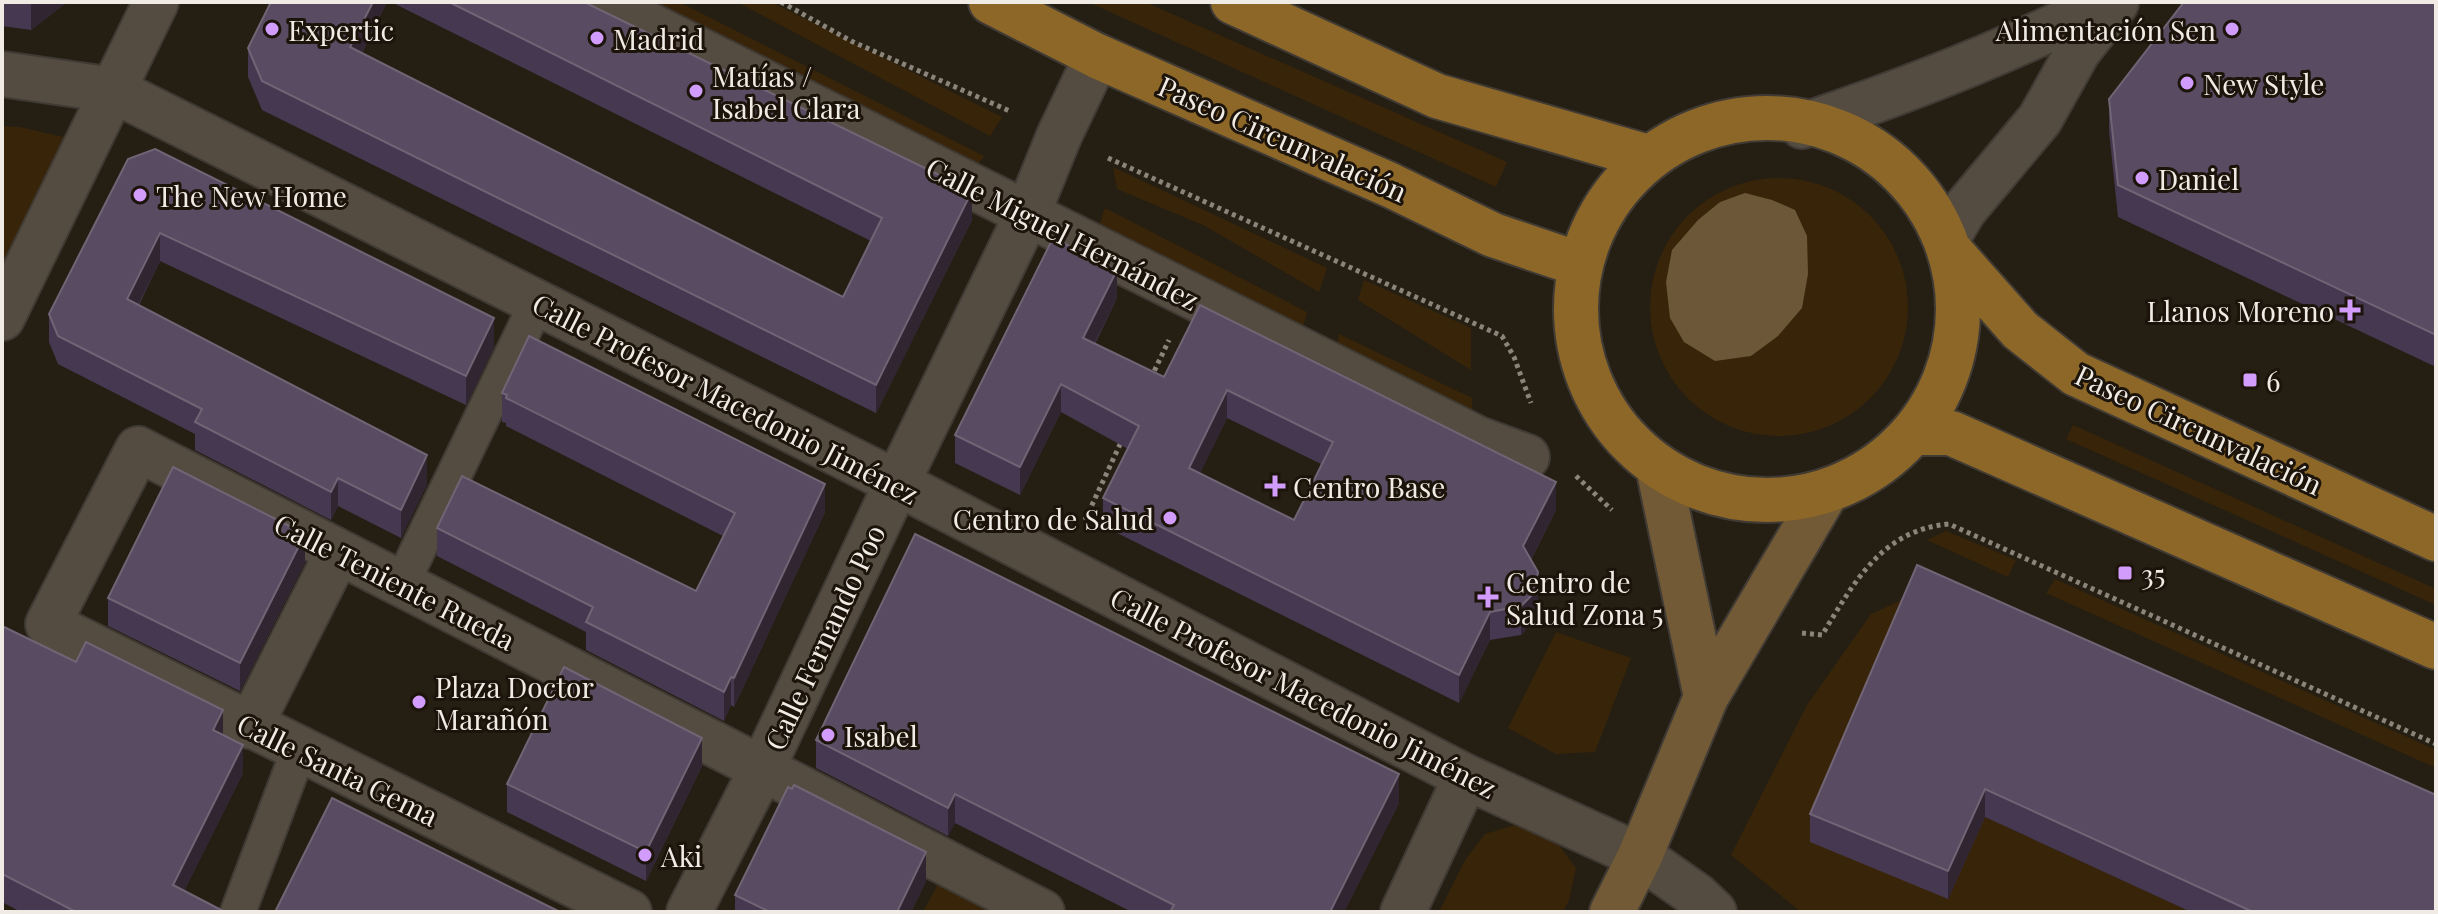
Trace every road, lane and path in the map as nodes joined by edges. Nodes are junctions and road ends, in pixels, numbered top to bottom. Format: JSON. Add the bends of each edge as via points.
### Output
{"nodes":[{"id":1,"x":156,"y":2,"type":"edge"},
{"id":2,"x":603,"y":2,"type":"edge"},
{"id":3,"x":781,"y":2,"type":"edge"},
{"id":4,"x":991,"y":2,"type":"edge"},
{"id":5,"x":1233,"y":2,"type":"edge"},
{"id":6,"x":2105,"y":2,"type":"edge"},
{"id":7,"x":2117,"y":2,"type":"edge"},
{"id":8,"x":1097,"y":56,"type":"junction"},
{"id":9,"x":2,"y":74,"type":"edge"},
{"id":10,"x":113,"y":90,"type":"junction"},
{"id":11,"x":1802,"y":126,"type":"junction"},
{"id":12,"x":1059,"y":136,"type":"junction"},
{"id":13,"x":1648,"y":157,"type":"junction"},
{"id":14,"x":1027,"y":215,"type":"junction"},
{"id":15,"x":1949,"y":247,"type":"junction"},
{"id":16,"x":1579,"y":264,"type":"junction"},
{"id":17,"x":1192,"y":297,"type":"junction"},
{"id":18,"x":537,"y":303,"type":"junction"},
{"id":19,"x":2,"y":318,"type":"edge"},
{"id":20,"x":1150,"y":381,"type":"edge"},
{"id":21,"x":1915,"y":433,"type":"junction"},
{"id":22,"x":1532,"y":436,"type":"joint"},
{"id":23,"x":1123,"y":437,"type":"edge"},
{"id":24,"x":1658,"y":467,"type":"junction"},
{"id":25,"x":1572,"y":470,"type":"dead end"},
{"id":26,"x":897,"y":483,"type":"junction"},
{"id":27,"x":1824,"y":496,"type":"junction"},
{"id":28,"x":1621,"y":520,"type":"dead end"},
{"id":29,"x":2436,"y":539,"type":"edge"},
{"id":30,"x":338,"y":552,"type":"junction"},
{"id":31,"x":1065,"y":569,"type":"junction"},
{"id":32,"x":401,"y":585,"type":"junction"},
{"id":33,"x":48,"y":624,"type":"joint"},
{"id":34,"x":1802,"y":633,"type":"dead end"},
{"id":35,"x":2436,"y":647,"type":"edge"},
{"id":36,"x":1706,"y":697,"type":"junction"},
{"id":37,"x":250,"y":726,"type":"junction"},
{"id":38,"x":2436,"y":744,"type":"edge"},
{"id":39,"x":299,"y":750,"type":"junction"},
{"id":40,"x":763,"y":767,"type":"junction"},
{"id":41,"x":1466,"y":777,"type":"junction"},
{"id":42,"x":1640,"y":856,"type":"junction"},
{"id":43,"x":238,"y":912,"type":"edge"},
{"id":44,"x":629,"y":912,"type":"edge"},
{"id":45,"x":689,"y":912,"type":"edge"},
{"id":46,"x":1042,"y":912,"type":"edge"},
{"id":47,"x":1403,"y":912,"type":"edge"},
{"id":48,"x":1612,"y":912,"type":"edge"},
{"id":49,"x":1714,"y":912,"type":"edge"}],
"edges":[{"from":1,"to":10,"type":"street"},
{"from":2,"to":14,"type":"street","name":"Calle Miguel Hernández"},
{"from":3,"to":12,"type":"path","via":[[851,41]]},
{"from":4,"to":8,"type":"main road","name":"Paseo Circunvalación"},
{"from":5,"to":13,"type":"main road","via":[[1437,96]]},
{"from":6,"to":11,"type":"street","via":[[1921,86]]},
{"from":7,"to":15,"type":"street","via":[[2078,51],[2040,119],[1964,210]]},
{"from":8,"to":12,"type":"street","name":"Calle Fernando Poo"},
{"from":8,"to":16,"type":"main road","name":"Paseo Circunvalación","via":[[1493,235]]},
{"from":9,"to":10,"type":"street","name":"Calle Profesor Macedonio Jiménez"},
{"from":10,"to":18,"type":"street","name":"Calle Profesor Macedonio Jiménez"},
{"from":10,"to":19,"type":"street"},
{"from":11,"to":13,"type":"main road","via":[[1765,116],[1699,129]]},
{"from":11,"to":15,"type":"main road","via":[[1860,140],[1875,152],[1922,193]]},
{"from":12,"to":14,"type":"street","name":"Calle Fernando Poo"},
{"from":12,"to":22,"type":"path","via":[[1502,336],[1514,357]]},
{"from":13,"to":16,"type":"main road","via":[[1604,207]]},
{"from":14,"to":17,"type":"street","name":"Calle Miguel Hernández"},
{"from":14,"to":26,"type":"street","name":"Calle Fernando Poo"},
{"from":15,"to":21,"type":"main road","via":[[1957,345],[1944,385]]},
{"from":15,"to":29,"type":"main road","name":"Paseo Circunvalación","via":[[2020,330],[2076,374]]},
{"from":16,"to":24,"type":"main road","via":[[1576,332],[1595,395],[1618,431]]},
{"from":17,"to":20,"type":"path"},
{"from":17,"to":22,"type":"street","name":"Calle Miguel Hernández","via":[[1478,439]]},
{"from":18,"to":26,"type":"street","name":"Calle Profesor Macedonio Jiménez"},
{"from":18,"to":32,"type":"lane"},
{"from":21,"to":27,"type":"main road","via":[[1868,472]]},
{"from":21,"to":35,"type":"main road","via":[[1951,433]]},
{"from":23,"to":31,"type":"path"},
{"from":24,"to":27,"type":"main road","via":[[1746,501]]},
{"from":24,"to":36,"type":"main road"},
{"from":25,"to":28,"type":"path"},
{"from":26,"to":31,"type":"street","name":"Calle Profesor Macedonio Jiménez"},
{"from":26,"to":40,"type":"street","name":"Calle Fernando Poo"},
{"from":27,"to":36,"type":"main road"},
{"from":30,"to":32,"type":"street","name":"Calle Teniente Rueda"},
{"from":30,"to":33,"type":"street","name":"Calle Teniente Rueda","via":[[138,449]]},
{"from":30,"to":37,"type":"street"},
{"from":31,"to":41,"type":"street","name":"Calle Profesor Macedonio Jiménez"},
{"from":32,"to":40,"type":"street","name":"Calle Teniente Rueda"},
{"from":33,"to":37,"type":"street","name":"Calle Santa Gema"},
{"from":34,"to":38,"type":"path","via":[[1822,635],[1854,581],[1883,551],[1919,531],[1949,524]]},
{"from":36,"to":42,"type":"main road"},
{"from":37,"to":39,"type":"street","name":"Calle Santa Gema"},
{"from":39,"to":43,"type":"lane"},
{"from":39,"to":44,"type":"street","name":"Calle Santa Gema"},
{"from":40,"to":45,"type":"street","name":"Calle Fernando Poo"},
{"from":40,"to":46,"type":"street","name":"Calle Teniente Rueda"},
{"from":41,"to":42,"type":"street","name":"Calle Profesor Macedonio Jiménez"},
{"from":41,"to":47,"type":"street"},
{"from":42,"to":48,"type":"main road"},
{"from":42,"to":49,"type":"street","name":"Calle Profesor Macedonio Jiménez"}]}
